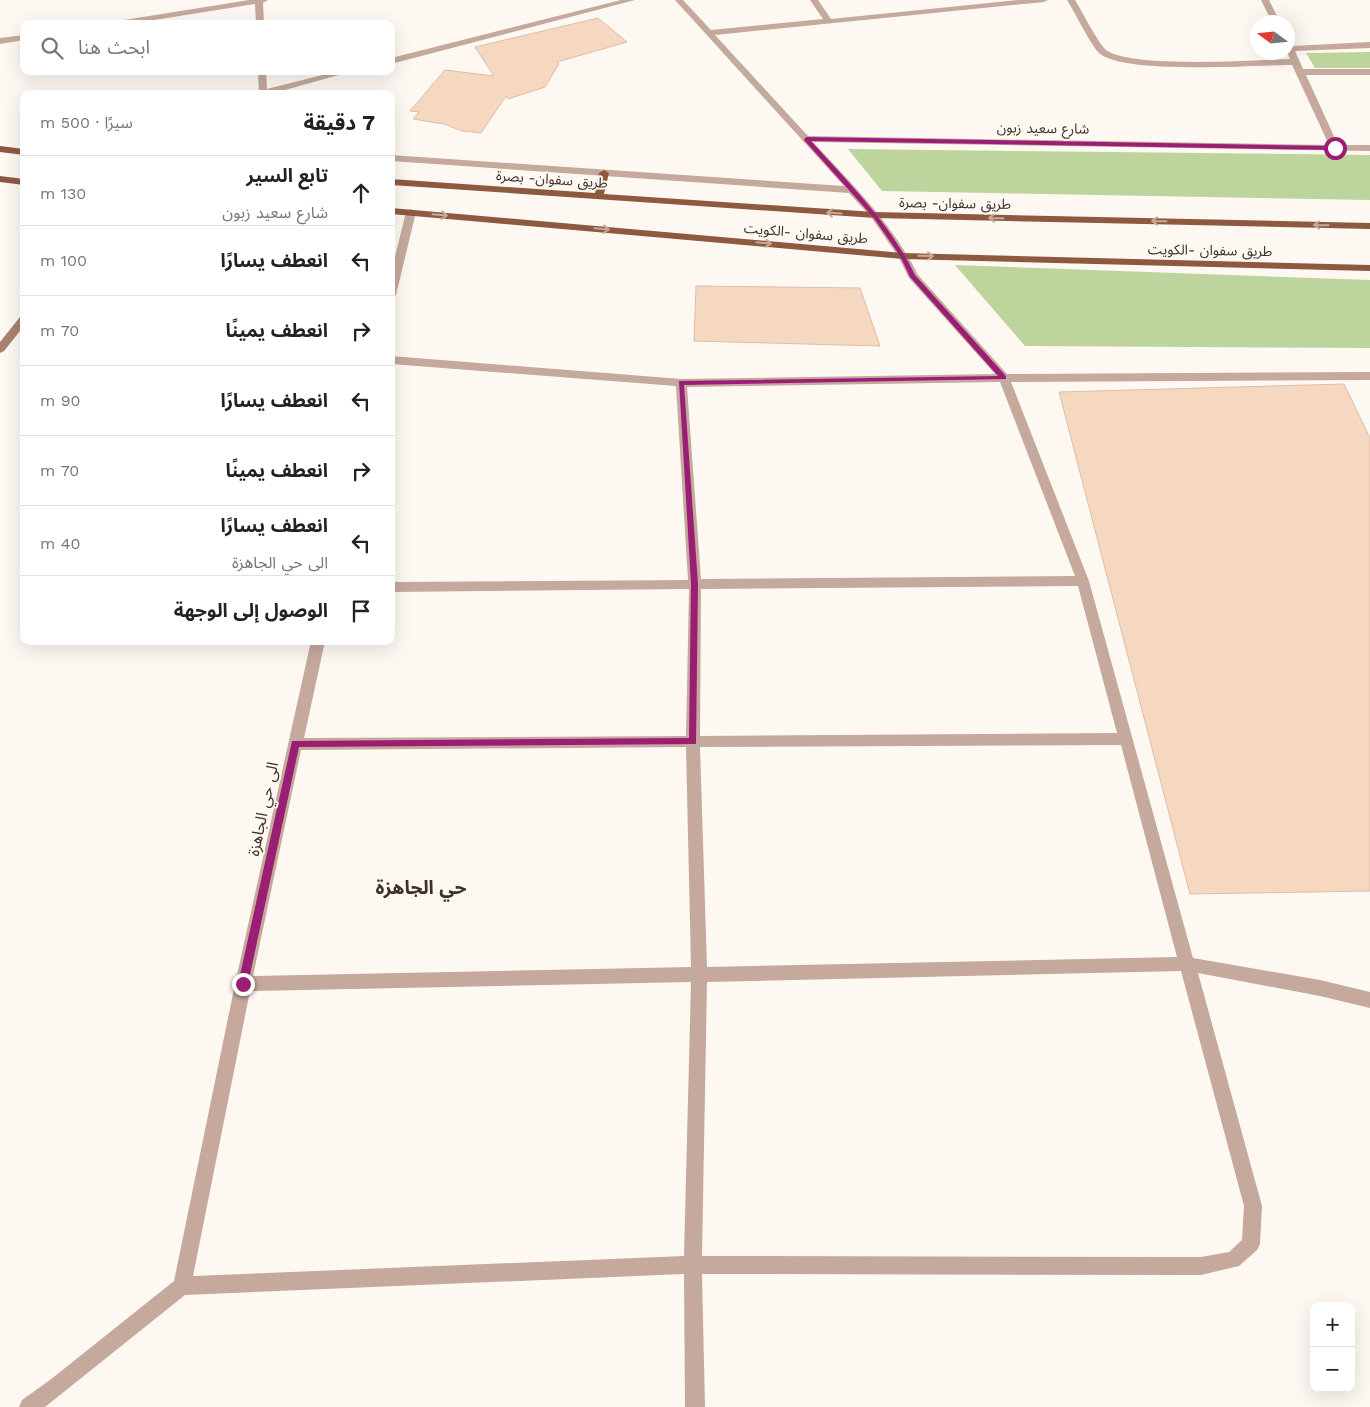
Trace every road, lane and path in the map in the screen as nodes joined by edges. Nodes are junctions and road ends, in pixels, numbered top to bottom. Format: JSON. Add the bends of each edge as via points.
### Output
{"nodes":[{"id":1,"x":262,"y":0,"type":"edge"},
{"id":2,"x":631,"y":0,"type":"edge"},
{"id":3,"x":679,"y":0,"type":"edge"},
{"id":4,"x":814,"y":0,"type":"edge"},
{"id":5,"x":1044,"y":0,"type":"edge"},
{"id":6,"x":1071,"y":0,"type":"edge"},
{"id":7,"x":1264,"y":0,"type":"edge"},
{"id":8,"x":1272,"y":15,"type":"edge"},
{"id":9,"x":137,"y":20,"type":"edge"},
{"id":10,"x":260,"y":20,"type":"edge"},
{"id":11,"x":828,"y":22,"type":"junction"},
{"id":12,"x":710,"y":33,"type":"junction"},
{"id":13,"x":20,"y":38,"type":"edge"},
{"id":14,"x":0,"y":41,"type":"edge"},
{"id":15,"x":1370,"y":45,"type":"edge"},
{"id":16,"x":1295,"y":47,"type":"edge"},
{"id":17,"x":395,"y":60,"type":"edge"},
{"id":18,"x":1295,"y":62,"type":"joint"},
{"id":19,"x":1299,"y":72,"type":"junction"},
{"id":20,"x":1370,"y":72,"type":"edge"},
{"id":21,"x":262,"y":75,"type":"edge"},
{"id":22,"x":334,"y":75,"type":"edge"},
{"id":23,"x":262,"y":90,"type":"edge"},
{"id":24,"x":277,"y":90,"type":"edge"},
{"id":25,"x":806,"y":139,"type":"junction"},
{"id":26,"x":0,"y":148,"type":"edge"},
{"id":27,"x":1335,"y":148,"type":"junction"},
{"id":28,"x":1370,"y":148,"type":"edge"},
{"id":29,"x":20,"y":151,"type":"edge"},
{"id":30,"x":395,"y":158,"type":"edge"},
{"id":31,"x":604,"y":173,"type":"junction"},
{"id":32,"x":0,"y":179,"type":"edge"},
{"id":33,"x":20,"y":182,"type":"edge"},
{"id":34,"x":395,"y":182,"type":"edge"},
{"id":35,"x":853,"y":190,"type":"junction"},
{"id":36,"x":599,"y":196,"type":"junction"},
{"id":37,"x":395,"y":211,"type":"edge"},
{"id":38,"x":411,"y":212,"type":"junction"},
{"id":39,"x":875,"y":215,"type":"junction"},
{"id":40,"x":1370,"y":226,"type":"edge"},
{"id":41,"x":903,"y":256,"type":"junction"},
{"id":42,"x":1370,"y":268,"type":"edge"},
{"id":43,"x":395,"y":278,"type":"edge"},
{"id":44,"x":20,"y":324,"type":"edge"},
{"id":45,"x":0,"y":349,"type":"edge"},
{"id":46,"x":395,"y":360,"type":"edge"},
{"id":47,"x":1370,"y":376,"type":"edge"},
{"id":48,"x":1004,"y":378,"type":"junction"},
{"id":49,"x":681,"y":383,"type":"junction"},
{"id":50,"x":1083,"y":581,"type":"junction"},
{"id":51,"x":695,"y":584,"type":"junction"},
{"id":52,"x":395,"y":587,"type":"edge"},
{"id":53,"x":317,"y":645,"type":"edge"},
{"id":54,"x":1125,"y":738,"type":"junction"},
{"id":55,"x":693,"y":741,"type":"junction"},
{"id":56,"x":295,"y":744,"type":"junction"},
{"id":57,"x":1187,"y":964,"type":"junction"},
{"id":58,"x":699,"y":974,"type":"junction"},
{"id":59,"x":243,"y":984,"type":"junction"},
{"id":60,"x":1370,"y":1000,"type":"edge"},
{"id":61,"x":694,"y":1266,"type":"junction"},
{"id":62,"x":182,"y":1286,"type":"junction"},
{"id":63,"x":29,"y":1407,"type":"edge"},
{"id":64,"x":695,"y":1407,"type":"edge"}],
"edges":[{"from":1,"to":9,"type":"street"},
{"from":1,"to":10,"type":"street"},
{"from":2,"to":17,"type":"street"},
{"from":3,"to":12,"type":"street"},
{"from":4,"to":11,"type":"street"},
{"from":5,"to":11,"type":"street"},
{"from":6,"to":18,"type":"street","via":[[1102,51],[1121,60],[1150,64]]},
{"from":7,"to":8,"type":"street"},
{"from":11,"to":12,"type":"street"},
{"from":12,"to":25,"type":"street"},
{"from":13,"to":14,"type":"street"},
{"from":15,"to":16,"type":"street"},
{"from":18,"to":19,"type":"street"},
{"from":19,"to":20,"type":"street"},
{"from":19,"to":27,"type":"street"},
{"from":21,"to":23,"type":"street"},
{"from":22,"to":24,"type":"street"},
{"from":25,"to":27,"type":"street","name":"شارع سعيد زبون"},
{"from":25,"to":35,"type":"street"},
{"from":26,"to":29,"type":"highway"},
{"from":27,"to":28,"type":"street","name":"شارع سعيد زبون"},
{"from":30,"to":31,"type":"street"},
{"from":31,"to":35,"type":"street"},
{"from":31,"to":36,"type":"highway"},
{"from":32,"to":33,"type":"highway"},
{"from":34,"to":36,"type":"highway","name":"طريق سفوان- بصرة"},
{"from":35,"to":39,"type":"street"},
{"from":39,"to":36,"type":"highway","name":"طريق سفوان- بصرة","one_way":true},
{"from":37,"to":38,"type":"highway","name":"طريق سفوان -الكويت"},
{"from":38,"to":41,"type":"highway","name":"طريق سفوان -الكويت","one_way":true},
{"from":38,"to":43,"type":"street"},
{"from":40,"to":39,"type":"highway","name":"طريق سفوان- بصرة","one_way":true},
{"from":39,"to":41,"type":"street"},
{"from":41,"to":42,"type":"highway","name":"طريق سفوان -الكويت","one_way":true},
{"from":41,"to":48,"type":"street","via":[[913,276]]},
{"from":44,"to":45,"type":"main road"},
{"from":46,"to":49,"type":"street"},
{"from":47,"to":48,"type":"street"},
{"from":48,"to":49,"type":"street"},
{"from":48,"to":50,"type":"street"},
{"from":49,"to":51,"type":"street"},
{"from":50,"to":51,"type":"street"},
{"from":50,"to":54,"type":"street"},
{"from":51,"to":52,"type":"street"},
{"from":51,"to":55,"type":"street"},
{"from":53,"to":56,"type":"street","name":"الى حي الجاهزة"},
{"from":54,"to":55,"type":"street"},
{"from":54,"to":57,"type":"street"},
{"from":55,"to":56,"type":"street"},
{"from":55,"to":58,"type":"street"},
{"from":56,"to":59,"type":"street","name":"الى حي الجاهزة"},
{"from":57,"to":58,"type":"street"},
{"from":57,"to":60,"type":"street"},
{"from":57,"to":61,"type":"street","via":[[1253,1206],[1251,1244],[1233,1260],[1201,1266]]},
{"from":58,"to":59,"type":"street"},
{"from":58,"to":61,"type":"street"},
{"from":59,"to":62,"type":"street","name":"الى حي الجاهزة"},
{"from":61,"to":62,"type":"street"},
{"from":61,"to":64,"type":"street"},
{"from":62,"to":63,"type":"street"}]}
